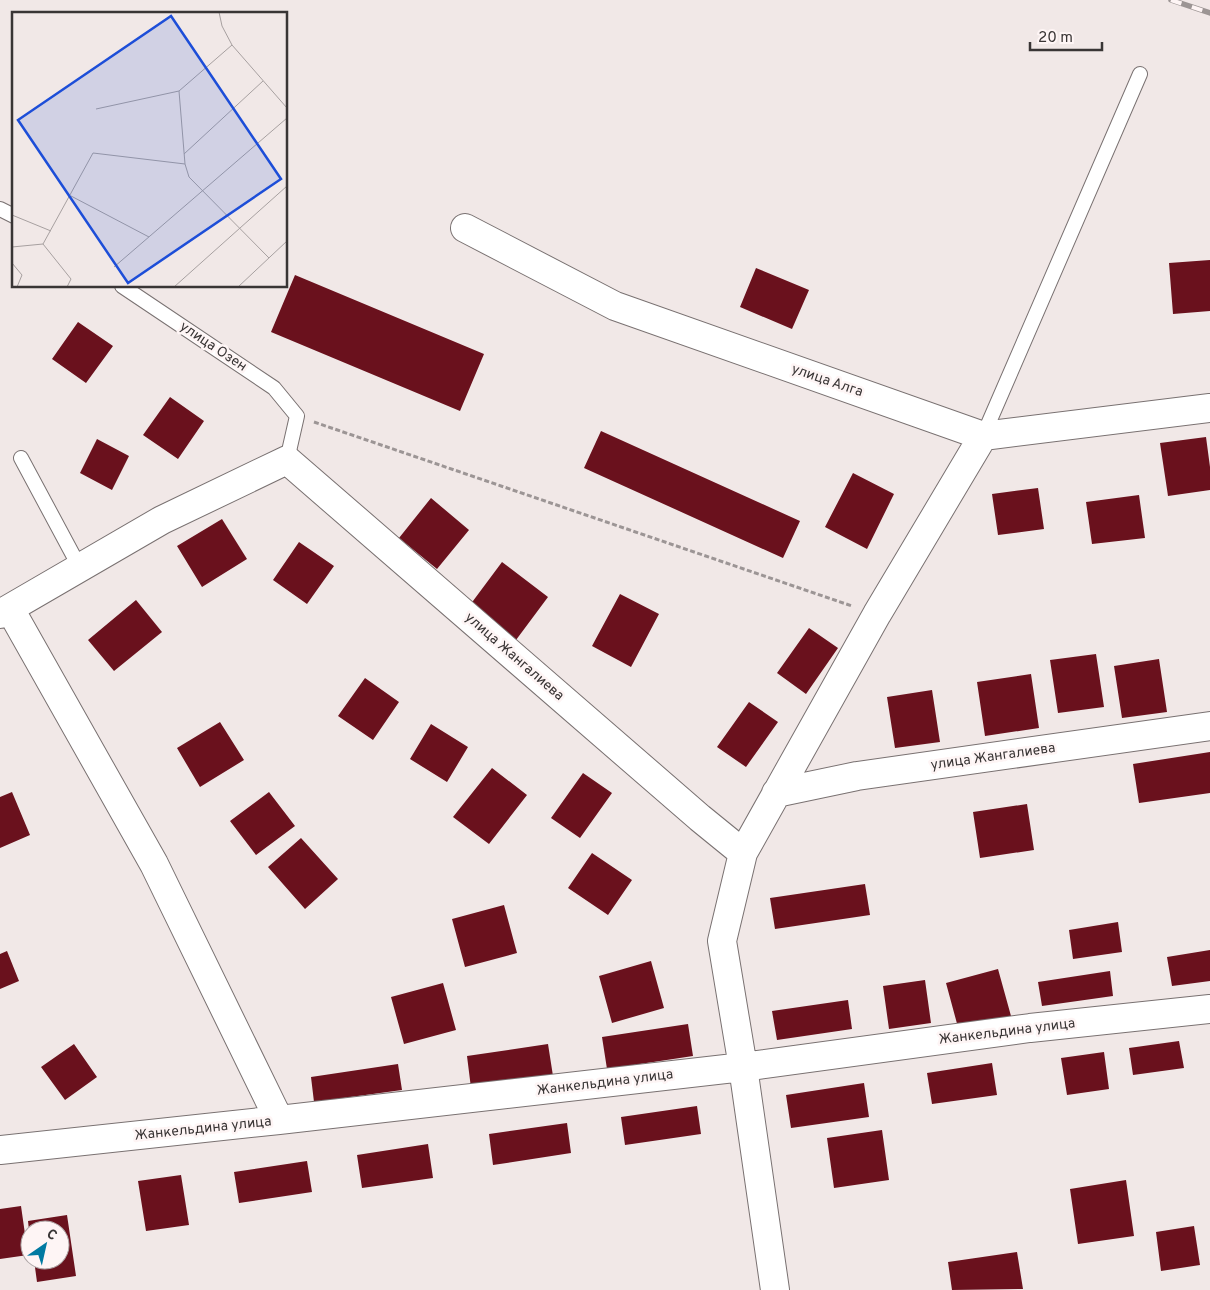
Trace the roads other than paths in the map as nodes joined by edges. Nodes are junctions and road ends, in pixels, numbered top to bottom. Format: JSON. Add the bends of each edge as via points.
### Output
{"nodes":[{"id":1,"x":1140,"y":74,"type":"dead end"},
{"id":2,"x":0,"y":209,"type":"edge"},
{"id":3,"x":12,"y":215,"type":"edge"},
{"id":4,"x":465,"y":228,"type":"dead end"},
{"id":5,"x":125,"y":288,"type":"edge"},
{"id":6,"x":1210,"y":408,"type":"edge"},
{"id":7,"x":983,"y":436,"type":"junction"},
{"id":8,"x":21,"y":458,"type":"dead end"},
{"id":9,"x":287,"y":460,"type":"junction"},
{"id":10,"x":80,"y":568,"type":"junction"},
{"id":11,"x":5,"y":612,"type":"edge"},
{"id":12,"x":1210,"y":726,"type":"edge"},
{"id":13,"x":776,"y":793,"type":"junction"},
{"id":14,"x":743,"y":853,"type":"junction"},
{"id":15,"x":1210,"y":1009,"type":"edge"},
{"id":16,"x":743,"y":1067,"type":"junction"},
{"id":17,"x":280,"y":1120,"type":"junction"},
{"id":18,"x":0,"y":1150,"type":"edge"},
{"id":19,"x":774,"y":1290,"type":"edge"}],
"edges":[{"from":1,"to":7,"type":"lane"},
{"from":2,"to":3,"type":"lane"},
{"from":4,"to":7,"type":"street","name":"улица Алга","via":[[615,306]]},
{"from":5,"to":9,"type":"lane","name":"улица Озен","via":[[274,388],[296,416]]},
{"from":6,"to":7,"type":"street","name":"улица Алга"},
{"from":7,"to":13,"type":"street"},
{"from":8,"to":10,"type":"lane"},
{"from":9,"to":10,"type":"street","via":[[162,520]]},
{"from":9,"to":14,"type":"street","name":"улица Жангалиева"},
{"from":10,"to":11,"type":"street"},
{"from":11,"to":17,"type":"street","via":[[154,864]]},
{"from":12,"to":13,"type":"street","name":"улица Жангалиева","via":[[857,776]]},
{"from":13,"to":14,"type":"street"},
{"from":14,"to":16,"type":"street","via":[[722,941]]},
{"from":15,"to":16,"type":"street","name":"Жанкельдина улица","via":[[1030,1028]]},
{"from":16,"to":17,"type":"street","name":"Жанкельдина улица"},
{"from":16,"to":19,"type":"street"},
{"from":17,"to":18,"type":"street","name":"Жанкельдина улица"}]}
